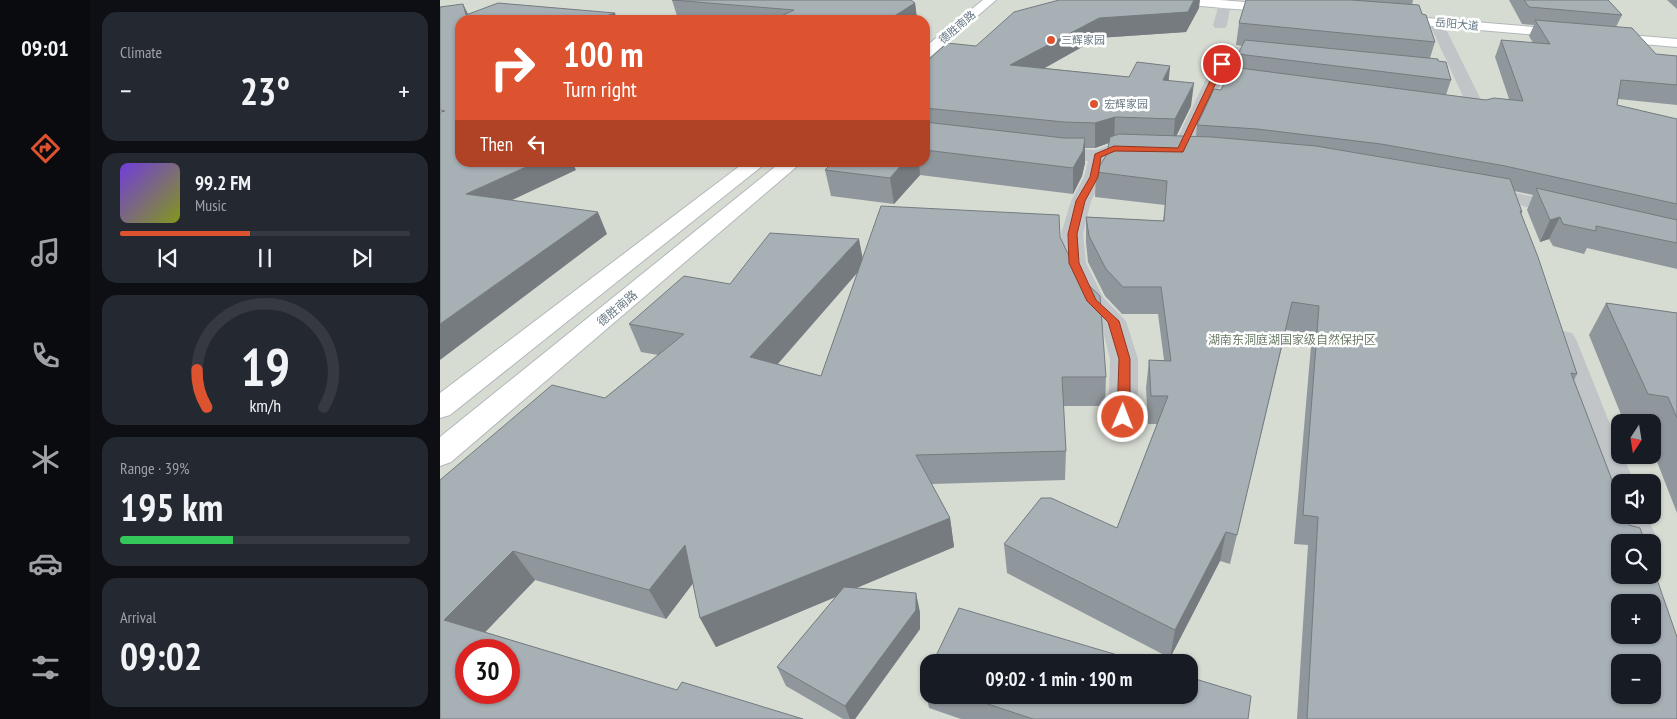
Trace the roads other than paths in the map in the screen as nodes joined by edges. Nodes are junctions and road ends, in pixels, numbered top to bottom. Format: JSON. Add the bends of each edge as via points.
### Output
{"nodes":[{"id":1,"x":990,"y":0,"type":"edge"},
{"id":2,"x":1178,"y":0,"type":"edge"},
{"id":3,"x":1225,"y":4,"type":"junction"},
{"id":4,"x":1390,"y":7,"type":"edge"},
{"id":5,"x":1292,"y":10,"type":"edge"},
{"id":6,"x":1378,"y":18,"type":"edge"},
{"id":7,"x":1436,"y":23,"type":"junction"},
{"id":8,"x":1220,"y":25,"type":"dead end"},
{"id":9,"x":1677,"y":30,"type":"edge"},
{"id":10,"x":1218,"y":43,"type":"dead end"},
{"id":11,"x":1677,"y":43,"type":"edge"},
{"id":12,"x":930,"y":50,"type":"edge"},
{"id":13,"x":1285,"y":56,"type":"edge"},
{"id":14,"x":1442,"y":73,"type":"edge"},
{"id":15,"x":1461,"y":75,"type":"junction"},
{"id":16,"x":1216,"y":77,"type":"junction"},
{"id":17,"x":1275,"y":85,"type":"edge"},
{"id":18,"x":1440,"y":107,"type":"edge"},
{"id":19,"x":1025,"y":150,"type":"edge"},
{"id":20,"x":1190,"y":151,"type":"junction"},
{"id":21,"x":1098,"y":156,"type":"junction"},
{"id":22,"x":752,"y":167,"type":"edge"},
{"id":23,"x":787,"y":167,"type":"edge"},
{"id":24,"x":1466,"y":189,"type":"edge"},
{"id":25,"x":1510,"y":197,"type":"junction"},
{"id":26,"x":1584,"y":214,"type":"edge"},
{"id":27,"x":1520,"y":224,"type":"edge"},
{"id":28,"x":1555,"y":316,"type":"edge"},
{"id":29,"x":440,"y":408,"type":"edge"},
{"id":30,"x":1123,"y":417,"type":"dead end"},
{"id":31,"x":440,"y":454,"type":"edge"},
{"id":32,"x":1614,"y":474,"type":"edge"}],
"edges":[{"from":1,"to":12,"type":"main road","name":"德胜南路"},
{"from":2,"to":3,"type":"main road"},
{"from":3,"to":5,"type":"main road"},
{"from":3,"to":8,"type":"street"},
{"from":4,"to":9,"type":"main road","name":"岳阳大道"},
{"from":6,"to":7,"type":"main road","name":"岳阳大道"},
{"from":7,"to":11,"type":"main road","name":"岳阳大道"},
{"from":7,"to":15,"type":"street"},
{"from":10,"to":20,"type":"street","via":[[1179,138]]},
{"from":13,"to":16,"type":"street","via":[[1227,50]]},
{"from":14,"to":15,"type":"street"},
{"from":15,"to":18,"type":"street","via":[[1479,112]]},
{"from":16,"to":17,"type":"street"},
{"from":16,"to":20,"type":"street"},
{"from":19,"to":21,"type":"street"},
{"from":20,"to":21,"type":"street","via":[[1114,149]]},
{"from":21,"to":30,"type":"street","via":[[1094,177],[1080,201],[1072,234],[1074,263],[1092,301],[1114,321],[1124,359]]},
{"from":22,"to":29,"type":"main road"},
{"from":23,"to":31,"type":"main road","name":"德胜南路"},
{"from":24,"to":25,"type":"street"},
{"from":25,"to":26,"type":"street"},
{"from":25,"to":27,"type":"street"},
{"from":28,"to":32,"type":"street"}]}
